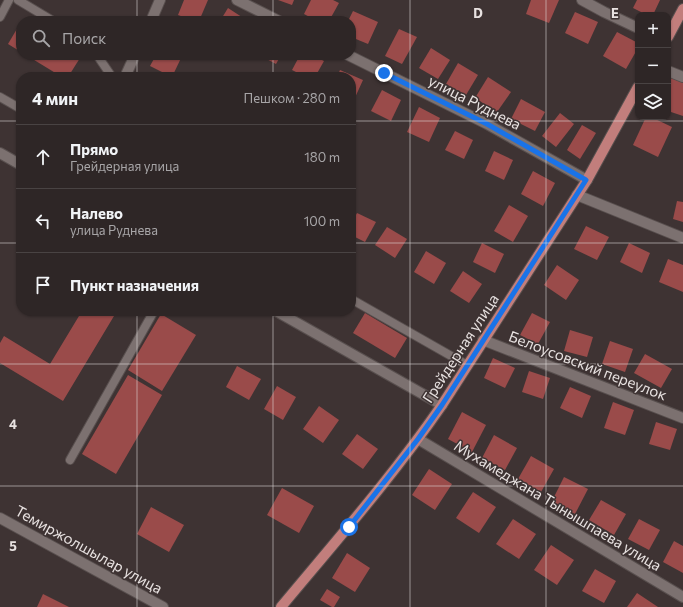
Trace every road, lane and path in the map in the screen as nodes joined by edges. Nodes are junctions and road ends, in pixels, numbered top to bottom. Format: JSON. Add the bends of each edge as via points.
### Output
{"nodes":[{"id":1,"x":9,"y":0,"type":"edge"},
{"id":2,"x":18,"y":0,"type":"edge"},
{"id":3,"x":160,"y":0,"type":"edge"},
{"id":4,"x":237,"y":0,"type":"edge"},
{"id":5,"x":582,"y":0,"type":"edge"},
{"id":6,"x":683,"y":9,"type":"edge"},
{"id":7,"x":45,"y":16,"type":"edge"},
{"id":8,"x":153,"y":16,"type":"edge"},
{"id":9,"x":269,"y":16,"type":"edge"},
{"id":10,"x":0,"y":17,"type":"edge"},
{"id":11,"x":635,"y":27,"type":"edge"},
{"id":12,"x":671,"y":31,"type":"edge"},
{"id":13,"x":356,"y":59,"type":"edge"},
{"id":14,"x":100,"y":60,"type":"edge"},
{"id":15,"x":133,"y":60,"type":"edge"},
{"id":16,"x":671,"y":71,"type":"edge"},
{"id":17,"x":109,"y":72,"type":"edge"},
{"id":18,"x":127,"y":72,"type":"edge"},
{"id":19,"x":683,"y":76,"type":"edge"},
{"id":20,"x":635,"y":92,"type":"edge"},
{"id":21,"x":0,"y":97,"type":"edge"},
{"id":22,"x":16,"y":106,"type":"edge"},
{"id":23,"x":0,"y":153,"type":"edge"},
{"id":24,"x":16,"y":162,"type":"edge"},
{"id":25,"x":586,"y":180,"type":"junction"},
{"id":26,"x":577,"y":195,"type":"junction"},
{"id":27,"x":683,"y":238,"type":"edge"},
{"id":28,"x":356,"y":302,"type":"edge"},
{"id":29,"x":151,"y":316,"type":"edge"},
{"id":30,"x":285,"y":316,"type":"edge"},
{"id":31,"x":483,"y":340,"type":"junction"},
{"id":32,"x":467,"y":365,"type":"junction"},
{"id":33,"x":442,"y":405,"type":"junction"},
{"id":34,"x":683,"y":418,"type":"edge"},
{"id":35,"x":418,"y":439,"type":"junction"},
{"id":36,"x":70,"y":460,"type":"dead end"},
{"id":37,"x":0,"y":518,"type":"edge"},
{"id":38,"x":683,"y":597,"type":"edge"},
{"id":39,"x":163,"y":607,"type":"edge"},
{"id":40,"x":281,"y":607,"type":"edge"}],
"edges":[{"from":1,"to":10,"type":"lane"},
{"from":2,"to":7,"type":"lane"},
{"from":3,"to":8,"type":"street"},
{"from":4,"to":9,"type":"street"},
{"from":5,"to":11,"type":"street"},
{"from":6,"to":12,"type":"main road"},
{"from":13,"to":25,"type":"street","name":"улица Руднева","via":[[487,124]]},
{"from":14,"to":17,"type":"lane"},
{"from":15,"to":18,"type":"street"},
{"from":16,"to":19,"type":"street"},
{"from":20,"to":25,"type":"main road","name":"Грейдерная улица"},
{"from":21,"to":22,"type":"lane"},
{"from":23,"to":24,"type":"street"},
{"from":25,"to":26,"type":"main road","name":"Грейдерная улица"},
{"from":26,"to":27,"type":"street"},
{"from":26,"to":31,"type":"main road","name":"Грейдерная улица"},
{"from":28,"to":32,"type":"lane"},
{"from":29,"to":36,"type":"lane"},
{"from":30,"to":33,"type":"street"},
{"from":31,"to":32,"type":"main road","name":"Грейдерная улица"},
{"from":31,"to":34,"type":"street","name":"Белоусовский переулок"},
{"from":32,"to":33,"type":"main road","name":"Грейдерная улица"},
{"from":33,"to":35,"type":"main road","name":"Грейдерная улица"},
{"from":35,"to":38,"type":"street","name":"Мухамеджана Тынышпаева улица"},
{"from":35,"to":40,"type":"main road","name":"Грейдерная улица","via":[[349,527]]},
{"from":37,"to":39,"type":"street","name":"Темиржолшылар улица"}]}
